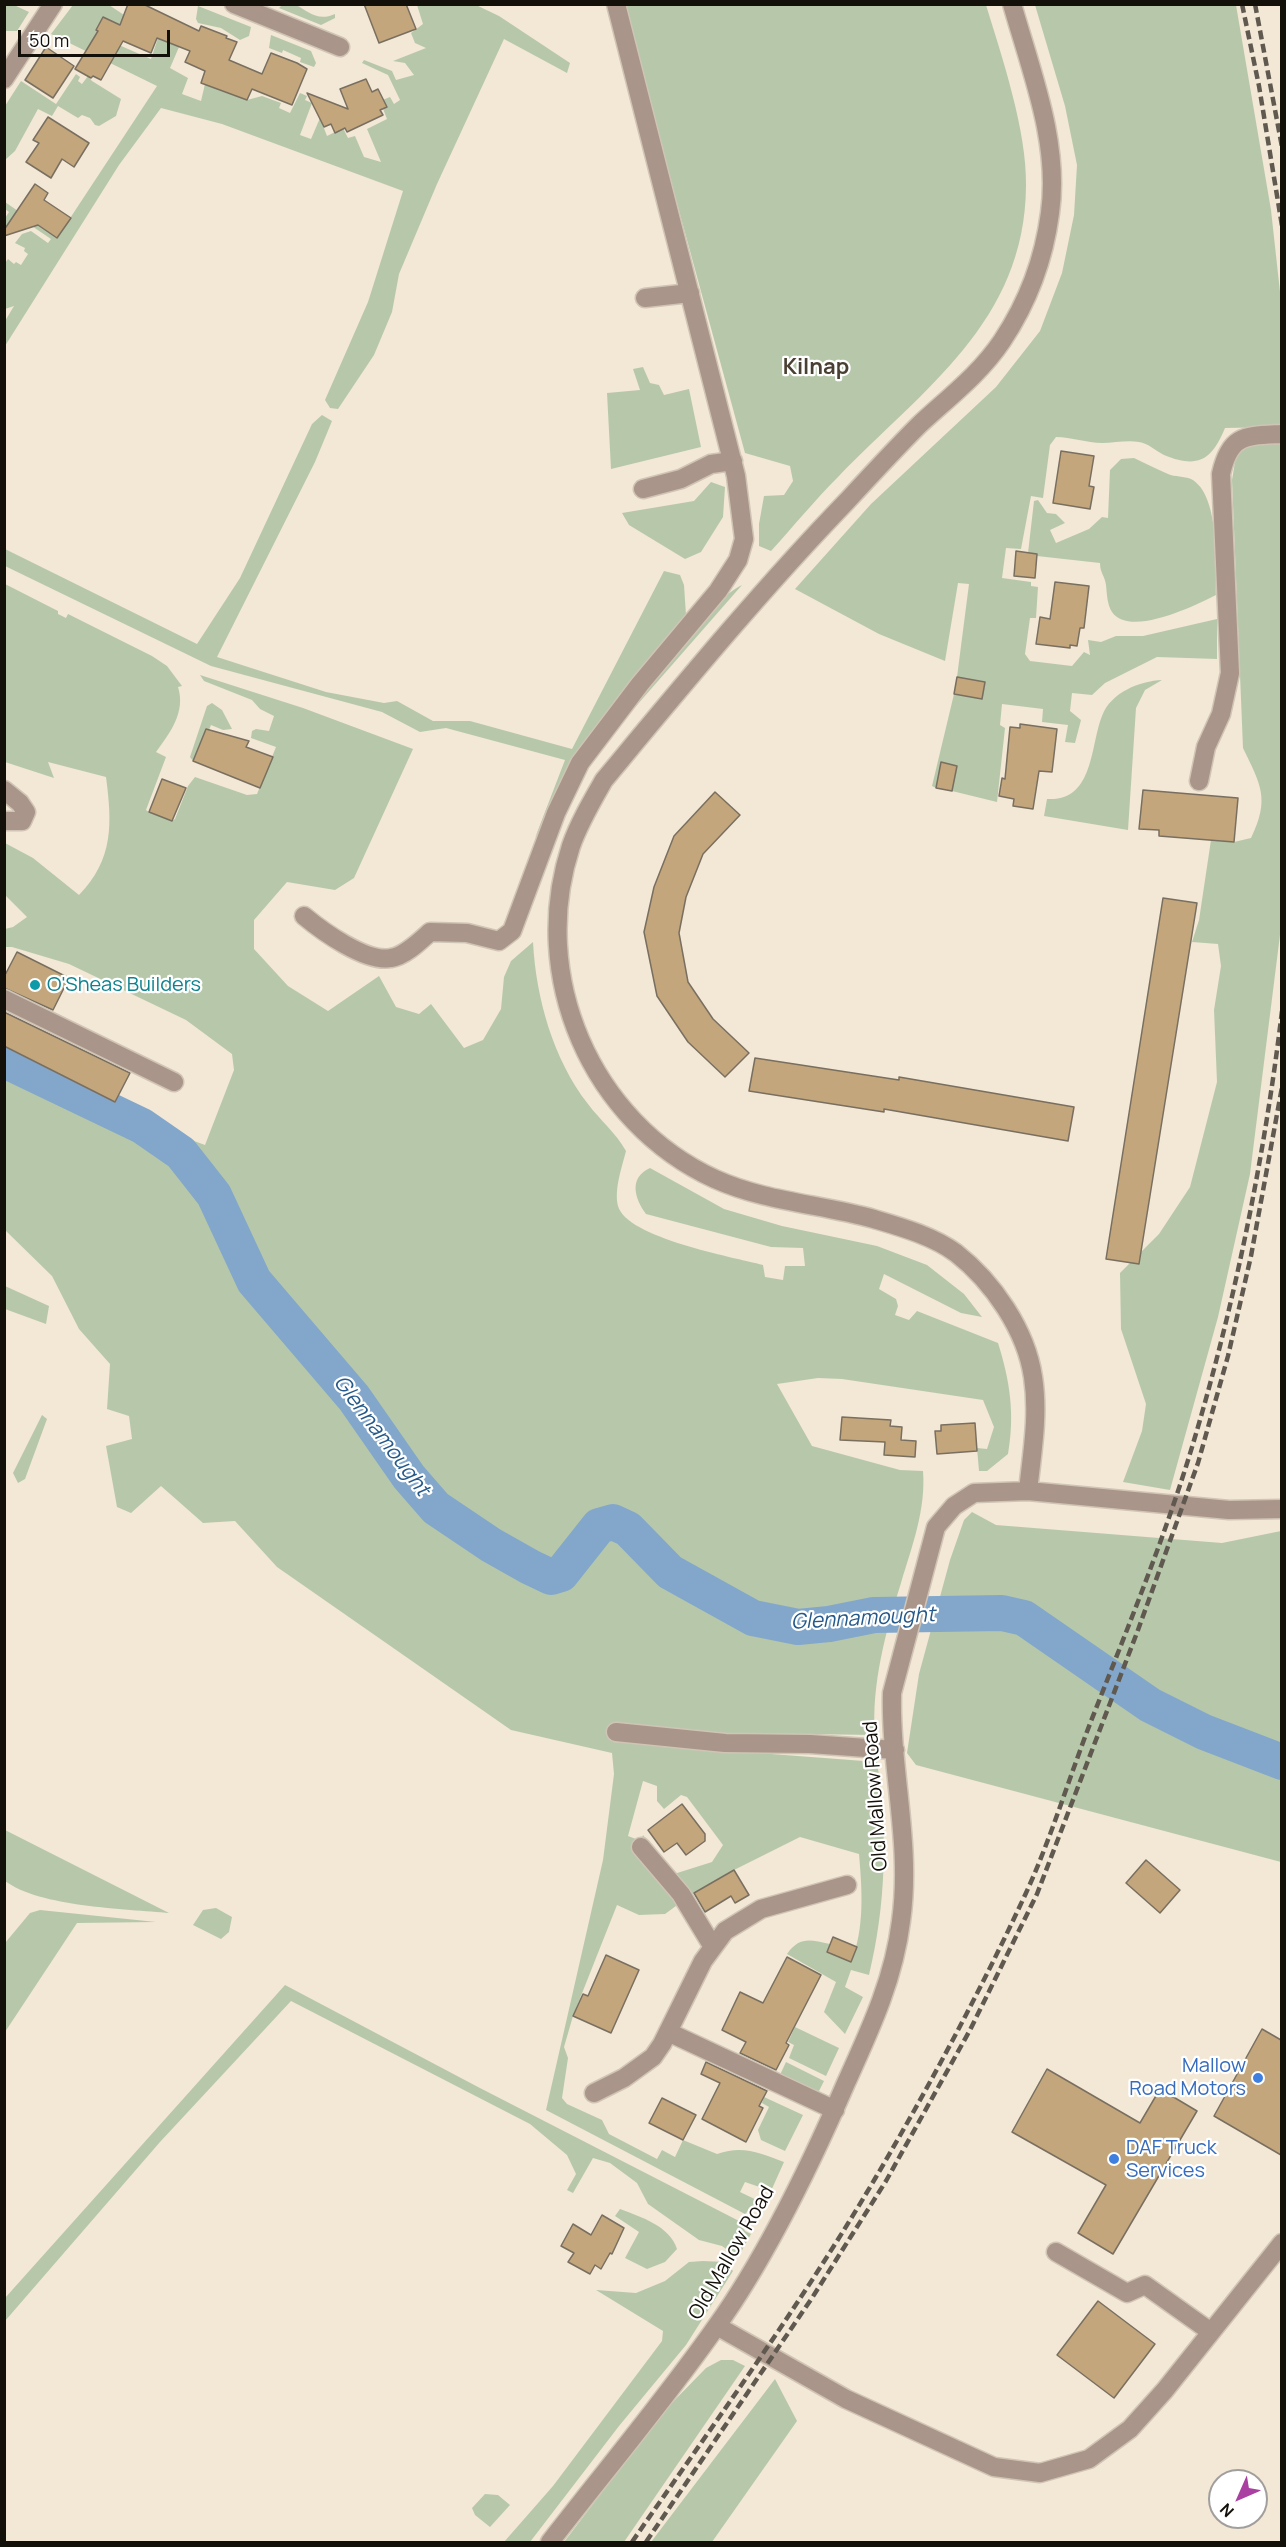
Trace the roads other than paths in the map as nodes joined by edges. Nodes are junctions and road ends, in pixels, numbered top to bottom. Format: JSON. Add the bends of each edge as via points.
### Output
{"nodes":[{"id":1,"x":53,"y":4,"type":"edge"},
{"id":2,"x":234,"y":4,"type":"edge"},
{"id":3,"x":616,"y":4,"type":"edge"},
{"id":4,"x":1012,"y":4,"type":"edge"},
{"id":5,"x":340,"y":47,"type":"dead end"},
{"id":6,"x":4,"y":79,"type":"edge"},
{"id":7,"x":690,"y":292,"type":"junction"},
{"id":8,"x":645,"y":298,"type":"dead end"},
{"id":9,"x":1281,"y":434,"type":"edge"},
{"id":10,"x":733,"y":461,"type":"junction"},
{"id":11,"x":643,"y":489,"type":"dead end"},
{"id":12,"x":1199,"y":781,"type":"dead end"},
{"id":13,"x":4,"y":790,"type":"edge"},
{"id":14,"x":4,"y":821,"type":"edge"},
{"id":15,"x":304,"y":916,"type":"dead end"},
{"id":16,"x":4,"y":999,"type":"edge"},
{"id":17,"x":174,"y":1082,"type":"dead end"},
{"id":18,"x":1028,"y":1491,"type":"junction"},
{"id":19,"x":1281,"y":1509,"type":"edge"},
{"id":20,"x":616,"y":1732,"type":"dead end"},
{"id":21,"x":895,"y":1750,"type":"junction"},
{"id":22,"x":641,"y":1847,"type":"dead end"},
{"id":23,"x":847,"y":1885,"type":"dead end"},
{"id":24,"x":713,"y":1947,"type":"junction"},
{"id":25,"x":668,"y":2032,"type":"junction"},
{"id":26,"x":594,"y":2093,"type":"dead end"},
{"id":27,"x":835,"y":2110,"type":"junction"},
{"id":28,"x":1281,"y":2242,"type":"edge"},
{"id":29,"x":1056,"y":2252,"type":"dead end"},
{"id":30,"x":717,"y":2326,"type":"junction"},
{"id":31,"x":1211,"y":2332,"type":"junction"},
{"id":32,"x":550,"y":2542,"type":"edge"}],
"edges":[{"from":1,"to":6,"type":"street"},
{"from":2,"to":5,"type":"street"},
{"from":3,"to":7,"type":"street"},
{"from":4,"to":18,"type":"street","via":[[1039,98],[1051,168],[1050,212],[1028,297],[1002,342],[973,378],[920,425],[830,519],[604,780],[571,847],[560,894],[557,933],[569,1015],[584,1049],[606,1088],[652,1139],[690,1165],[748,1192],[872,1218],[920,1234],[955,1252],[982,1278],[1016,1328],[1033,1376],[1035,1420]]},
{"from":7,"to":8,"type":"street"},
{"from":7,"to":10,"type":"street"},
{"from":9,"to":12,"type":"street","via":[[1244,438],[1225,453],[1221,474],[1230,673]]},
{"from":10,"to":11,"type":"street","via":[[711,464]]},
{"from":10,"to":15,"type":"street","via":[[743,515],[744,538],[738,560],[718,591],[580,763],[556,813],[512,931],[499,941],[467,933],[430,932],[416,945],[391,958],[365,954],[324,932]]},
{"from":13,"to":14,"type":"street","via":[[26,812],[22,821]]},
{"from":16,"to":17,"type":"street"},
{"from":18,"to":19,"type":"street","name":"Old Mallow Road","via":[[1229,1510]]},
{"from":18,"to":21,"type":"street","name":"Old Mallow Road","via":[[974,1493],[954,1506],[936,1527],[892,1693]]},
{"from":20,"to":21,"type":"street","via":[[725,1743]]},
{"from":21,"to":27,"type":"street","name":"Old Mallow Road","via":[[905,1870],[902,1920],[884,1995]]},
{"from":22,"to":24,"type":"street","via":[[681,1894]]},
{"from":23,"to":24,"type":"street","via":[[761,1909],[725,1931]]},
{"from":24,"to":25,"type":"street"},
{"from":25,"to":26,"type":"street","via":[[653,2057]]},
{"from":25,"to":27,"type":"street"},
{"from":27,"to":30,"type":"street","name":"Old Mallow Road","via":[[773,2234]]},
{"from":28,"to":31,"type":"street"},
{"from":29,"to":31,"type":"street","via":[[1127,2293],[1145,2285]]},
{"from":30,"to":31,"type":"street","via":[[846,2399],[994,2467],[1040,2473],[1089,2459],[1130,2429]]},
{"from":30,"to":32,"type":"street","name":"Old Mallow Road"}]}
